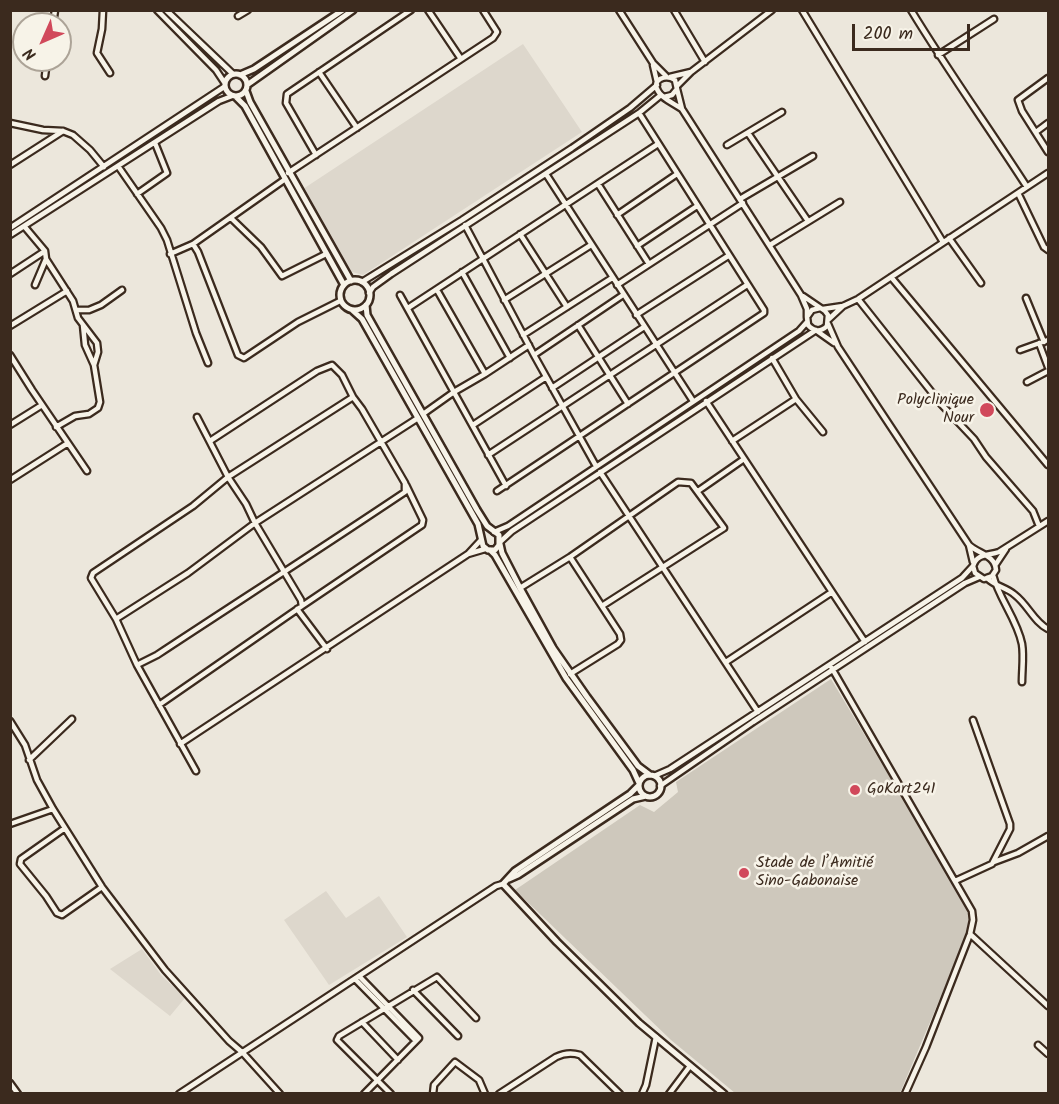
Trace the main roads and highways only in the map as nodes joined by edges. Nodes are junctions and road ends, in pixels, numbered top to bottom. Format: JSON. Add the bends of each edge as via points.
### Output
{"nodes":[{"id":1,"x":343,"y":10,"type":"edge"},
{"id":2,"x":352,"y":10,"type":"edge"},
{"id":3,"x":236,"y":74,"type":"junction"},
{"id":4,"x":247,"y":88,"type":"junction"},
{"id":5,"x":234,"y":97,"type":"junction"},
{"id":6,"x":351,"y":281,"type":"junction"},
{"id":7,"x":344,"y":285,"type":"junction"},
{"id":8,"x":366,"y":305,"type":"junction"},
{"id":9,"x":352,"y":310,"type":"junction"},
{"id":10,"x":420,"y":416,"type":"junction"},
{"id":11,"x":493,"y":532,"type":"junction"},
{"id":12,"x":481,"y":539,"type":"junction"},
{"id":13,"x":500,"y":543,"type":"junction"},
{"id":14,"x":488,"y":549,"type":"junction"},
{"id":15,"x":652,"y":775,"type":"junction"},
{"id":16,"x":639,"y":784,"type":"junction"},
{"id":17,"x":646,"y":796,"type":"junction"},
{"id":18,"x":508,"y":879,"type":"junction"},
{"id":19,"x":724,"y":1094,"type":"edge"}],
"edges":[{"from":1,"to":3,"type":"main road","via":[[254,69]]},
{"from":2,"to":4,"type":"main road"},
{"from":3,"to":4,"type":"main road","via":[[245,79]]},
{"from":3,"to":5,"type":"main road","via":[[228,77],[224,85],[226,93]]},
{"from":4,"to":5,"type":"main road"},
{"from":4,"to":6,"type":"main road","via":[[250,102]]},
{"from":5,"to":7,"type":"main road","via":[[245,106]]},
{"from":6,"to":7,"type":"main road"},
{"from":6,"to":8,"type":"main road","via":[[362,282],[369,293]]},
{"from":7,"to":9,"type":"main road","via":[[340,301]]},
{"from":8,"to":9,"type":"main road"},
{"from":8,"to":10,"type":"main road","via":[[367,315]]},
{"from":9,"to":10,"type":"main road","via":[[362,319]]},
{"from":10,"to":11,"type":"main road"},
{"from":10,"to":12,"type":"main road","via":[[478,524]]},
{"from":11,"to":12,"type":"main road","via":[[485,533]]},
{"from":11,"to":13,"type":"main road"},
{"from":12,"to":14,"type":"main road"},
{"from":13,"to":14,"type":"main road","via":[[497,548]]},
{"from":13,"to":15,"type":"main road","via":[[520,588],[570,674],[638,766]]},
{"from":14,"to":16,"type":"main road","via":[[566,678]]},
{"from":15,"to":16,"type":"main road"},
{"from":15,"to":17,"type":"main road","via":[[660,786],[656,794]]},
{"from":16,"to":17,"type":"main road"},
{"from":16,"to":18,"type":"main road"},
{"from":17,"to":18,"type":"main road","via":[[633,799]]},
{"from":18,"to":19,"type":"main road","via":[[503,884],[589,975]]}]}
